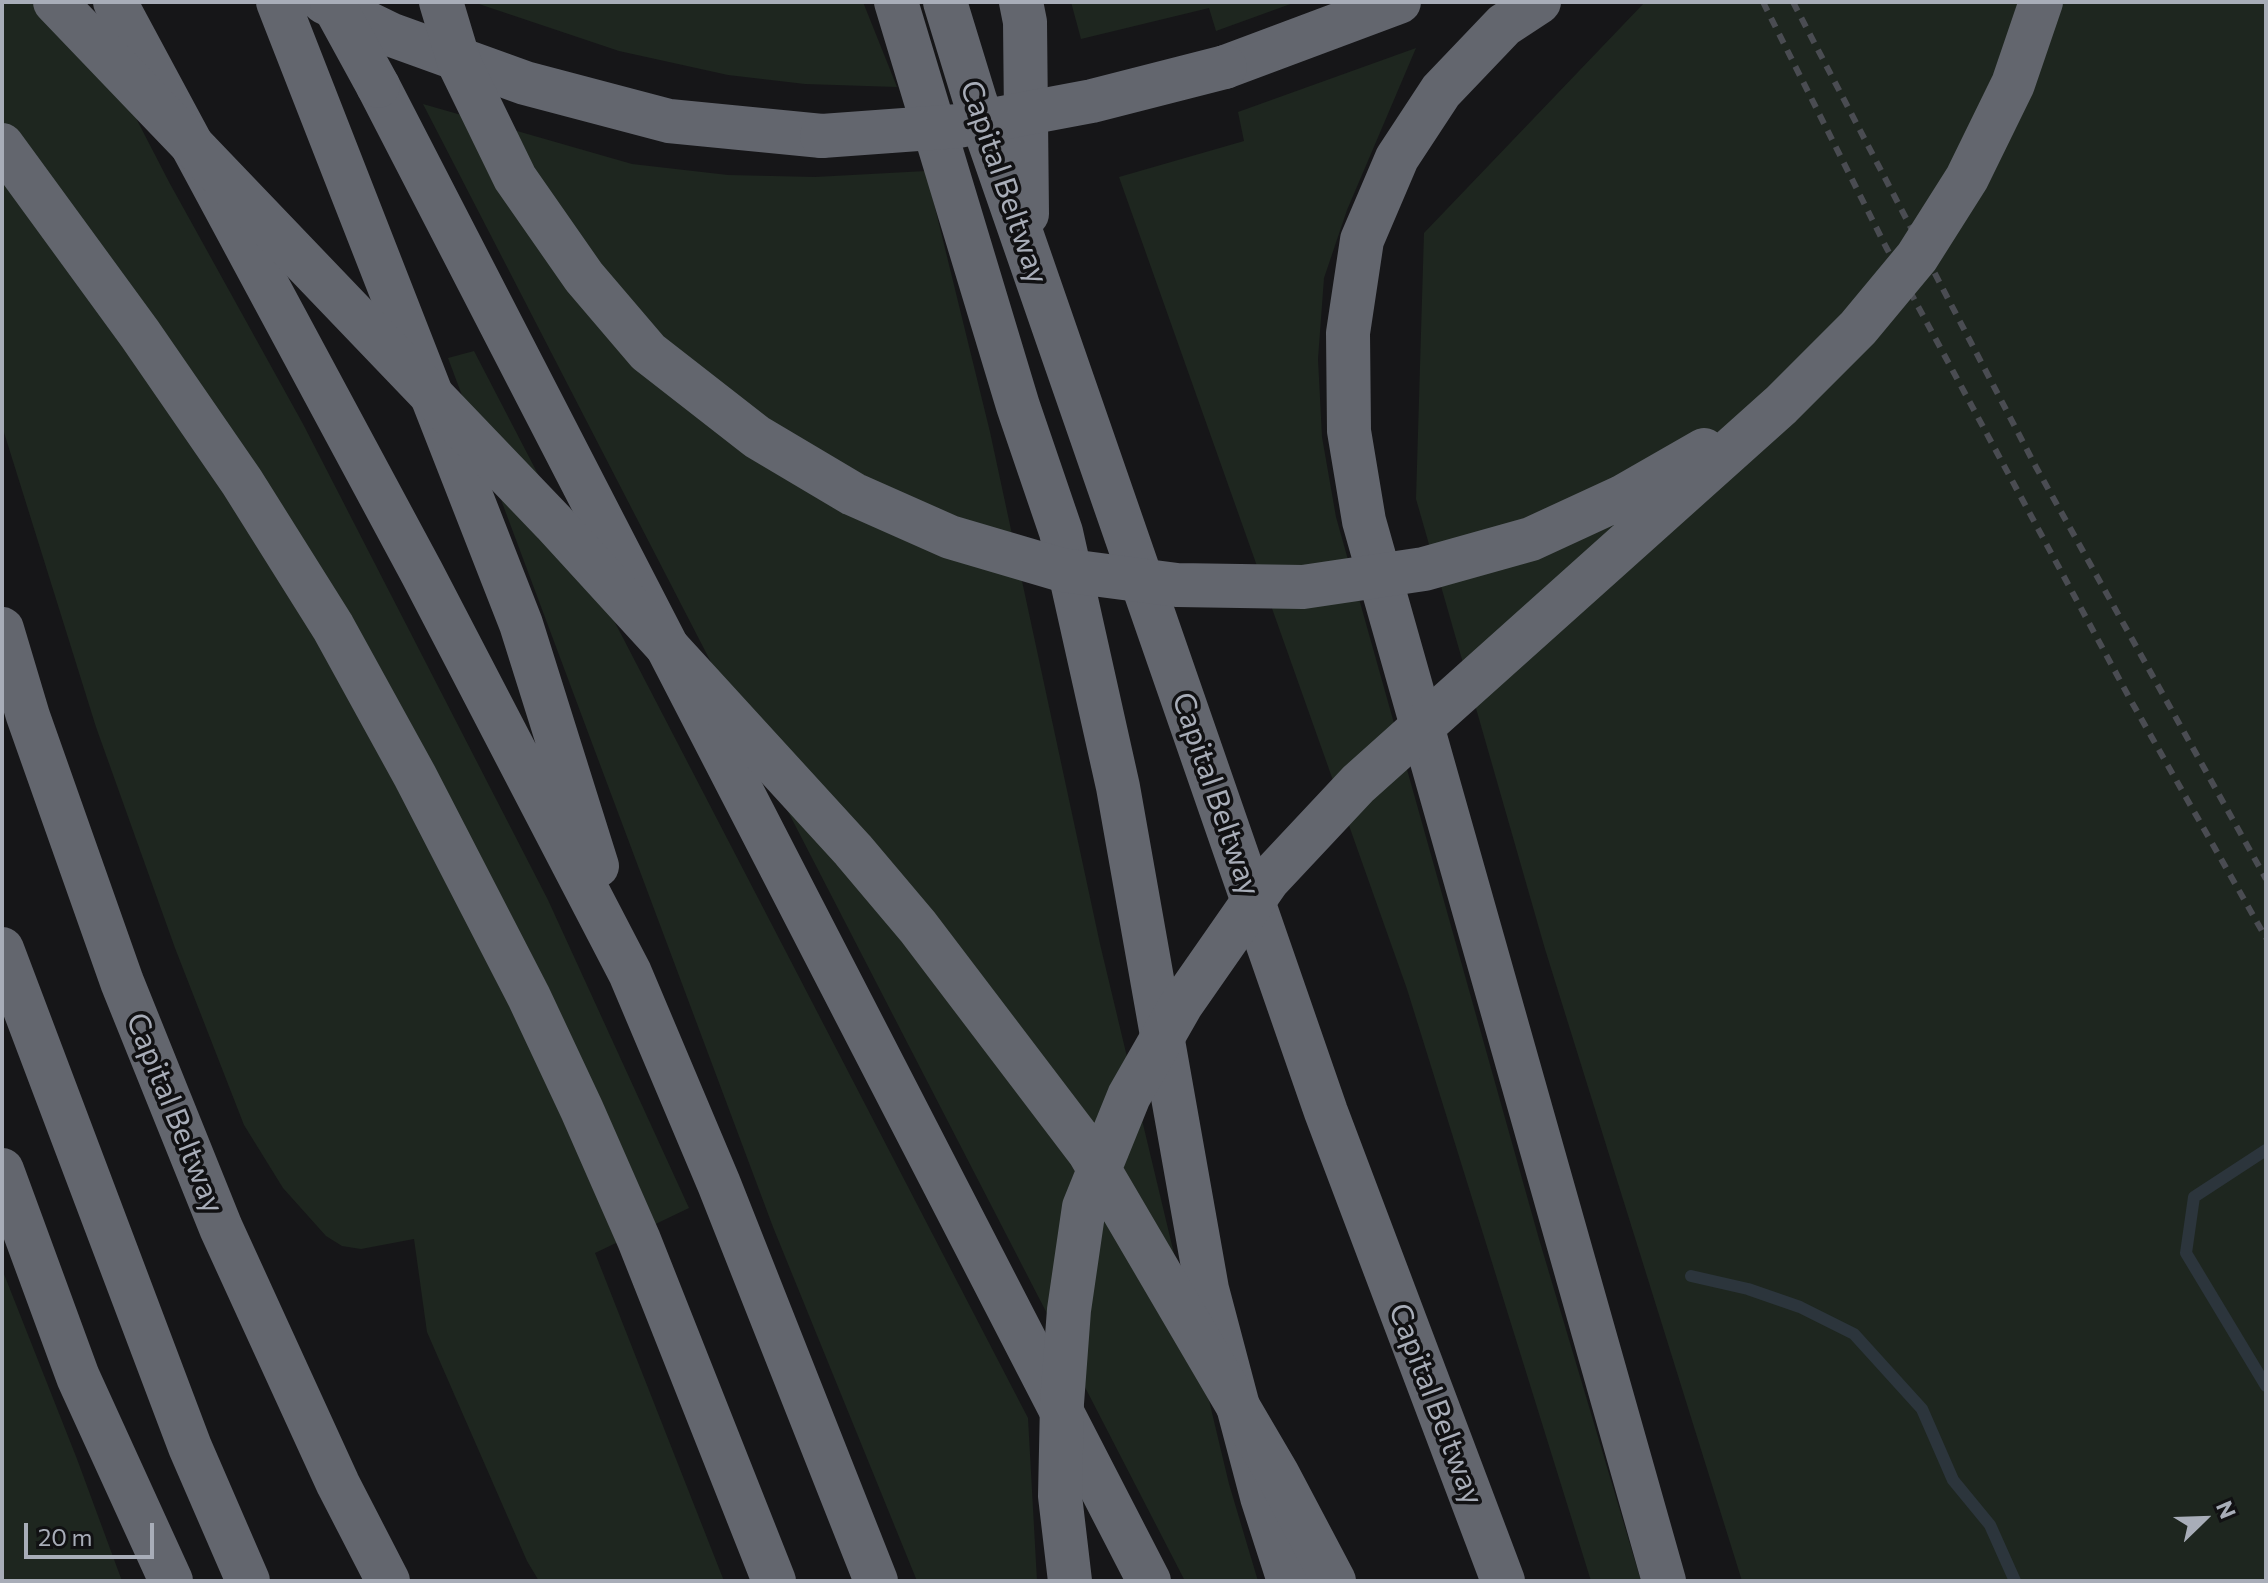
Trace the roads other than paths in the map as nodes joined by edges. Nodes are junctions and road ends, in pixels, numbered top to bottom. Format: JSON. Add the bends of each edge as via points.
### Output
{"nodes":[{"id":1,"x":55,"y":2,"type":"edge"},
{"id":2,"x":115,"y":2,"type":"edge"},
{"id":3,"x":278,"y":2,"type":"edge"},
{"id":4,"x":324,"y":2,"type":"edge"},
{"id":5,"x":332,"y":2,"type":"edge"},
{"id":6,"x":441,"y":2,"type":"edge"},
{"id":7,"x":896,"y":2,"type":"edge"},
{"id":8,"x":945,"y":2,"type":"edge"},
{"id":9,"x":1021,"y":2,"type":"edge"},
{"id":10,"x":1399,"y":2,"type":"edge"},
{"id":11,"x":1539,"y":2,"type":"edge"},
{"id":12,"x":2041,"y":2,"type":"edge"},
{"id":13,"x":2,"y":145,"type":"edge"},
{"id":14,"x":1028,"y":249,"type":"junction"},
{"id":15,"x":1781,"y":405,"type":"junction"},
{"id":16,"x":2,"y":629,"type":"edge"},
{"id":17,"x":2,"y":949,"type":"edge"},
{"id":18,"x":630,"y":973,"type":"junction"},
{"id":19,"x":2,"y":1170,"type":"edge"},
{"id":20,"x":171,"y":1581,"type":"edge"},
{"id":21,"x":248,"y":1581,"type":"edge"},
{"id":22,"x":388,"y":1581,"type":"edge"},
{"id":23,"x":774,"y":1581,"type":"edge"},
{"id":24,"x":876,"y":1581,"type":"edge"},
{"id":25,"x":1070,"y":1581,"type":"edge"},
{"id":26,"x":1149,"y":1581,"type":"edge"},
{"id":27,"x":1289,"y":1581,"type":"edge"},
{"id":28,"x":1334,"y":1581,"type":"edge"},
{"id":29,"x":1503,"y":1581,"type":"edge"},
{"id":30,"x":1664,"y":1581,"type":"edge"}],
"edges":[{"from":1,"to":28,"type":"highway","bridge":true,"via":[[554,523],[918,927],[1089,1152],[1277,1473]]},
{"from":2,"to":18,"type":"highway"},
{"from":3,"to":18,"type":"highway","via":[[521,624]]},
{"from":4,"to":10,"type":"highway","bridge":true,"via":[[392,35],[525,83],[669,121],[822,136],[959,126],[1092,101],[1225,67]]},
{"from":5,"to":26,"type":"highway","bridge":true},
{"from":6,"to":15,"type":"highway","bridge":true,"via":[[460,65],[515,178],[584,277],[648,352],[757,437],[853,494],[950,537],[1062,570],[1177,585],[1303,587],[1424,569],[1531,539],[1622,497]]},
{"from":7,"to":27,"type":"highway","via":[[1061,532],[1118,787],[1207,1289]]},
{"from":8,"to":14,"type":"highway","name":"Capital Beltway"},
{"from":9,"to":14,"type":"highway"},
{"from":11,"to":30,"type":"highway","via":[[1504,25],[1441,91],[1397,158],[1362,240],[1348,333],[1349,431],[1364,521]]},
{"from":12,"to":15,"type":"highway","bridge":true,"via":[[2013,84],[1967,178],[1917,257],[1858,328]]},
{"from":13,"to":23,"type":"highway","via":[[234,470],[333,627],[415,776],[529,997],[639,1240]]},
{"from":14,"to":29,"type":"highway","name":"Capital Beltway","via":[[1326,1112]]},
{"from":15,"to":25,"type":"highway","bridge":true,"via":[[1358,784],[1268,880],[1181,1005],[1129,1096],[1084,1207],[1062,1403],[1060,1496]]},
{"from":16,"to":22,"type":"highway","name":"Capital Beltway","via":[[122,982],[215,1213]]},
{"from":17,"to":21,"type":"highway","via":[[190,1447]]},
{"from":18,"to":24,"type":"highway"},
{"from":19,"to":20,"type":"highway","via":[[78,1377]]}]}
